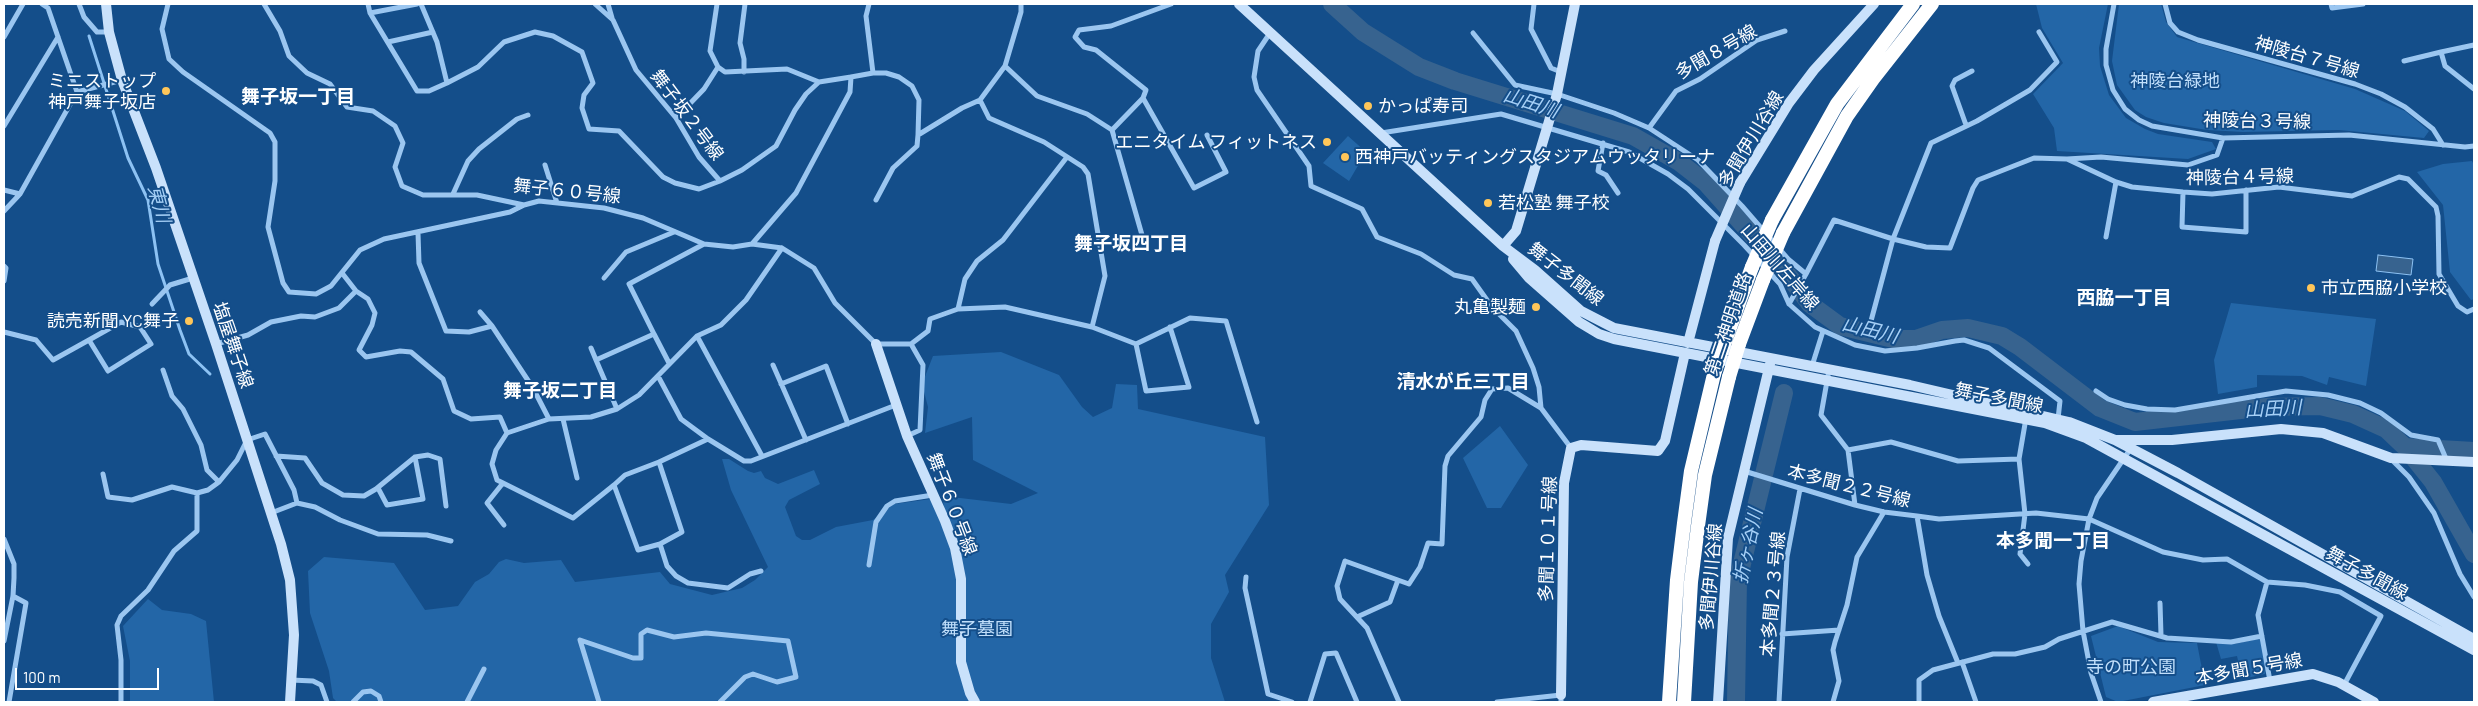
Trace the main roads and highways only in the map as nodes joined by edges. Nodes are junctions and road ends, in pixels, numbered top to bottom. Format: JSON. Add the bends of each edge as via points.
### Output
{"nodes":[{"id":1,"x":1912,"y":4,"type":"edge"},
{"id":2,"x":1932,"y":4,"type":"edge"},
{"id":3,"x":1669,"y":702,"type":"edge"},
{"id":4,"x":1684,"y":702,"type":"edge"}],
"edges":[{"from":1,"to":3,"type":"highway","name":"第二神明道路","bridge":true,"via":[[1837,104],[1772,220],[1725,341],[1691,471],[1677,580]]},
{"from":2,"to":4,"type":"highway","name":"第二神明道路","bridge":true,"via":[[1847,116],[1783,234],[1739,344],[1707,467],[1691,582]]}]}
